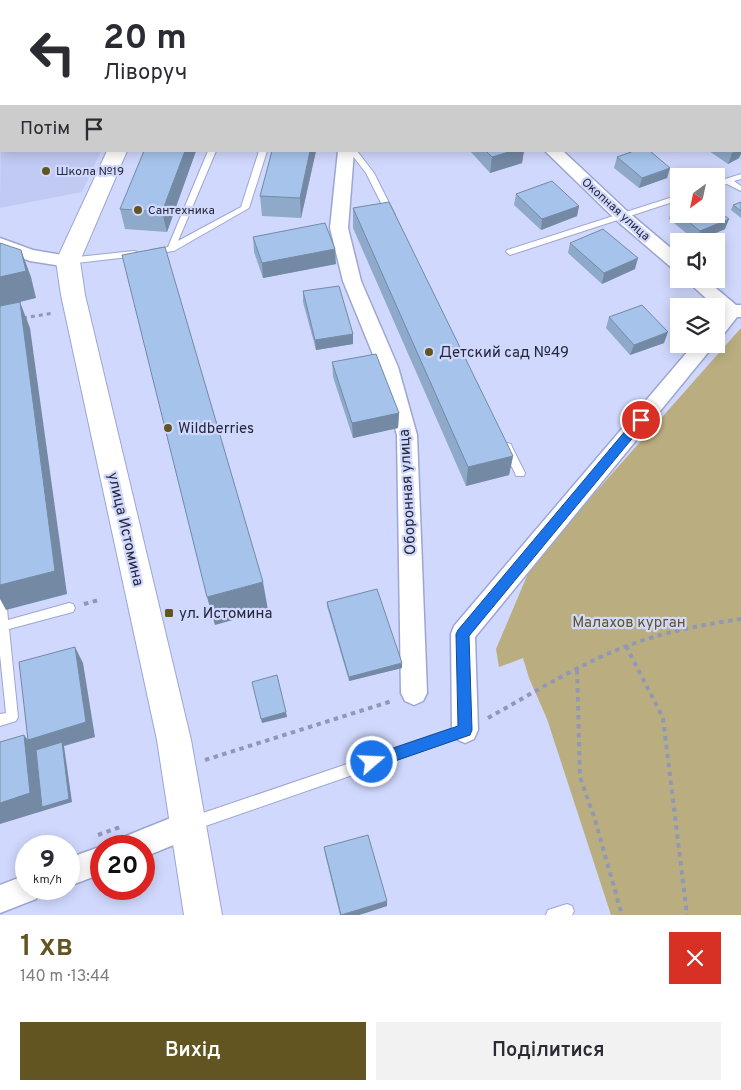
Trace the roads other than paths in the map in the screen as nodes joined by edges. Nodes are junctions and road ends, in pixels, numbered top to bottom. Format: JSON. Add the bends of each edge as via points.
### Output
{"nodes":[{"id":1,"x":117,"y":152,"type":"edge"},
{"id":2,"x":212,"y":152,"type":"edge"},
{"id":3,"x":262,"y":152,"type":"edge"},
{"id":4,"x":346,"y":152,"type":"edge"},
{"id":5,"x":354,"y":152,"type":"edge"},
{"id":6,"x":555,"y":152,"type":"edge"},
{"id":7,"x":741,"y":176,"type":"edge"},
{"id":8,"x":728,"y":181,"type":"junction"},
{"id":9,"x":725,"y":182,"type":"edge"},
{"id":10,"x":741,"y":189,"type":"edge"},
{"id":11,"x":670,"y":200,"type":"edge"},
{"id":12,"x":622,"y":216,"type":"junction"},
{"id":13,"x":397,"y":226,"type":"edge"},
{"id":14,"x":0,"y":244,"type":"edge"},
{"id":15,"x":171,"y":249,"type":"junction"},
{"id":16,"x":510,"y":252,"type":"dead end"},
{"id":17,"x":670,"y":257,"type":"edge"},
{"id":18,"x":68,"y":260,"type":"junction"},
{"id":19,"x":706,"y":288,"type":"edge"},
{"id":20,"x":736,"y":311,"type":"edge"},
{"id":21,"x":725,"y":321,"type":"edge"},
{"id":22,"x":697,"y":353,"type":"edge"},
{"id":23,"x":502,"y":438,"type":"edge"},
{"id":24,"x":520,"y":473,"type":"dead end"},
{"id":25,"x":0,"y":596,"type":"edge"},
{"id":26,"x":69,"y":608,"type":"dead end"},
{"id":27,"x":3,"y":626,"type":"junction"},
{"id":28,"x":414,"y":694,"type":"road end"},
{"id":29,"x":0,"y":720,"type":"edge"},
{"id":30,"x":465,"y":730,"type":"joint"},
{"id":31,"x":188,"y":825,"type":"junction"},
{"id":32,"x":155,"y":838,"type":"edge"},
{"id":33,"x":15,"y":893,"type":"edge"},
{"id":34,"x":0,"y":899,"type":"edge"},
{"id":35,"x":567,"y":910,"type":"dead end"},
{"id":36,"x":203,"y":915,"type":"edge"},
{"id":37,"x":553,"y":915,"type":"edge"}],
"edges":[{"from":1,"to":18,"type":"main road"},
{"from":2,"to":15,"type":"lane"},
{"from":3,"to":15,"type":"lane","via":[[245,208]]},
{"from":4,"to":28,"type":"street","name":"Оборонная улица","via":[[339,228],[352,281],[388,367],[407,434]]},
{"from":5,"to":13,"type":"lane","via":[[370,173]]},
{"from":6,"to":12,"type":"street","name":"Окопная улица"},
{"from":7,"to":8,"type":"lane"},
{"from":8,"to":9,"type":"lane"},
{"from":8,"to":10,"type":"lane"},
{"from":11,"to":12,"type":"lane"},
{"from":12,"to":16,"type":"lane"},
{"from":12,"to":17,"type":"street","name":"Окопная улица"},
{"from":14,"to":18,"type":"street","via":[[30,254]]},
{"from":15,"to":18,"type":"lane"},
{"from":18,"to":31,"type":"main road","name":"улица Истомина","via":[[73,295],[173,735]]},
{"from":19,"to":20,"type":"street"},
{"from":20,"to":21,"type":"street"},
{"from":22,"to":30,"type":"street","via":[[463,634]]},
{"from":23,"to":24,"type":"lane"},
{"from":25,"to":27,"type":"lane"},
{"from":26,"to":27,"type":"lane"},
{"from":27,"to":29,"type":"lane","via":[[12,717]]},
{"from":30,"to":31,"type":"lane"},
{"from":31,"to":32,"type":"street"},
{"from":31,"to":36,"type":"main road","name":"улица Истомина"},
{"from":33,"to":34,"type":"street"},
{"from":35,"to":37,"type":"lane"}]}
